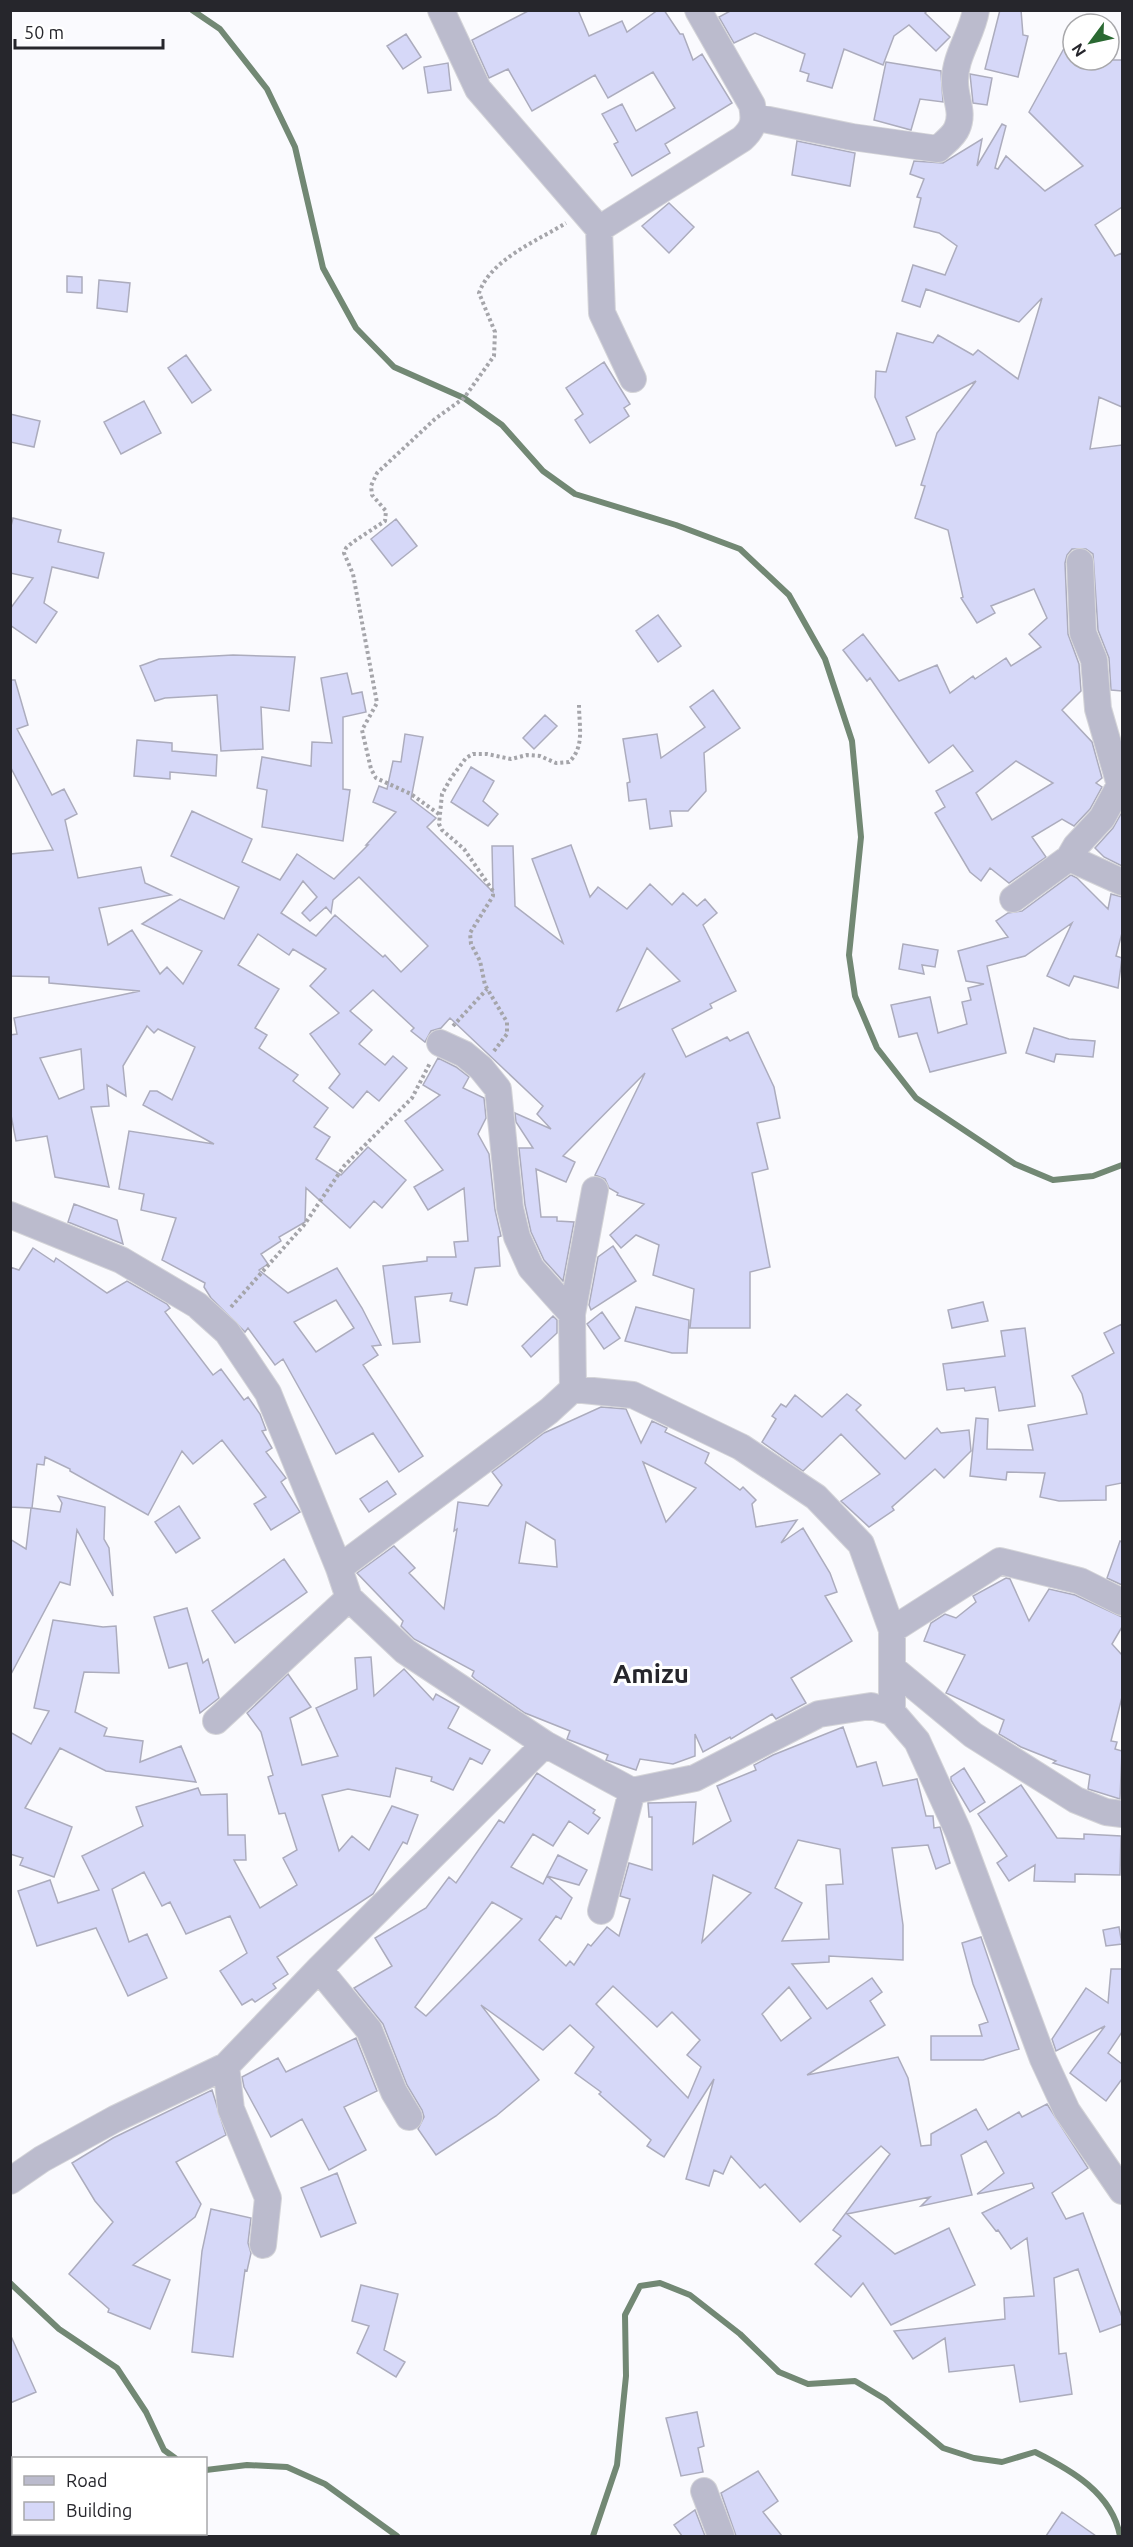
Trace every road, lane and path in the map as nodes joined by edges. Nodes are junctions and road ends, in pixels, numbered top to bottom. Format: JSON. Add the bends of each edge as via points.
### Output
{"nodes":[{"id":1,"x":441,"y":10,"type":"edge"},
{"id":2,"x":698,"y":10,"type":"edge"},
{"id":3,"x":976,"y":10,"type":"edge"},
{"id":4,"x":754,"y":117,"type":"junction"},
{"id":5,"x":592,"y":220,"type":"junction"},
{"id":6,"x":633,"y":379,"type":"dead end"},
{"id":7,"x":1080,"y":562,"type":"dead end"},
{"id":8,"x":579,"y":705,"type":"dead end"},
{"id":9,"x":439,"y":814,"type":"junction"},
{"id":10,"x":1069,"y":858,"type":"junction"},
{"id":11,"x":1122,"y":882,"type":"edge"},
{"id":12,"x":1013,"y":899,"type":"dead end"},
{"id":13,"x":487,"y":989,"type":"junction"},
{"id":14,"x":440,"y":1043,"type":"junction"},
{"id":15,"x":481,"y":1068,"type":"junction"},
{"id":16,"x":595,"y":1190,"type":"dead end"},
{"id":17,"x":10,"y":1215,"type":"edge"},
{"id":18,"x":572,"y":1314,"type":"junction"},
{"id":19,"x":216,"y":1323,"type":"junction"},
{"id":20,"x":573,"y":1389,"type":"junction"},
{"id":21,"x":339,"y":1568,"type":"junction"},
{"id":22,"x":349,"y":1598,"type":"junction"},
{"id":23,"x":1122,"y":1602,"type":"edge"},
{"id":24,"x":892,"y":1630,"type":"junction"},
{"id":25,"x":892,"y":1668,"type":"junction"},
{"id":26,"x":892,"y":1712,"type":"junction"},
{"id":27,"x":216,"y":1721,"type":"dead end"},
{"id":28,"x":545,"y":1744,"type":"junction"},
{"id":29,"x":632,"y":1791,"type":"junction"},
{"id":30,"x":1122,"y":1814,"type":"edge"},
{"id":31,"x":601,"y":1911,"type":"dead end"},
{"id":32,"x":320,"y":1969,"type":"junction"},
{"id":33,"x":226,"y":2066,"type":"junction"},
{"id":34,"x":409,"y":2117,"type":"dead end"},
{"id":35,"x":10,"y":2181,"type":"edge"},
{"id":36,"x":1121,"y":2186,"type":"edge"},
{"id":37,"x":263,"y":2245,"type":"dead end"},
{"id":38,"x":704,"y":2491,"type":"dead end"},
{"id":39,"x":721,"y":2536,"type":"edge"}],
"edges":[{"from":1,"to":5,"type":"street","via":[[478,89]]},
{"from":2,"to":4,"type":"street","via":[[752,105]]},
{"from":3,"to":4,"type":"street","via":[[954,82],[961,111],[957,130],[938,148],[852,137]]},
{"from":4,"to":5,"type":"street","via":[[752,129],[742,139]]},
{"from":5,"to":6,"type":"street","via":[[602,313]]},
{"from":5,"to":9,"type":"path","via":[[504,261],[484,279],[479,293],[495,332],[494,356],[464,399],[435,419],[377,473],[372,495],[386,511],[385,521],[353,542],[344,553],[353,574],[377,703],[362,730],[371,769],[376,778],[411,794]]},
{"from":7,"to":10,"type":"street","via":[[1083,633],[1094,660],[1098,709],[1120,785],[1102,818]]},
{"from":8,"to":9,"type":"path","via":[[580,746],[569,762],[556,763],[527,755],[511,759],[473,754],[451,778],[442,794]]},
{"from":9,"to":13,"type":"path","via":[[442,830],[464,849],[493,891],[470,933]]},
{"from":10,"to":11,"type":"street"},
{"from":10,"to":12,"type":"street"},
{"from":13,"to":14,"type":"path"},
{"from":13,"to":15,"type":"path","via":[[509,1029]]},
{"from":14,"to":15,"type":"street","via":[[464,1054]]},
{"from":14,"to":19,"type":"path","via":[[412,1098],[344,1166],[298,1233]]},
{"from":15,"to":18,"type":"street","via":[[498,1089],[510,1208],[517,1237],[531,1268]]},
{"from":16,"to":18,"type":"street"},
{"from":17,"to":19,"type":"street","via":[[121,1260],[198,1305]]},
{"from":18,"to":20,"type":"street"},
{"from":19,"to":21,"type":"street","via":[[227,1332],[268,1393]]},
{"from":20,"to":21,"type":"street"},
{"from":20,"to":24,"type":"street","via":[[633,1395],[741,1447],[816,1497],[861,1545]]},
{"from":21,"to":22,"type":"street"},
{"from":22,"to":27,"type":"street"},
{"from":22,"to":28,"type":"street","via":[[405,1651]]},
{"from":23,"to":24,"type":"street","via":[[1080,1581],[1000,1561]]},
{"from":24,"to":25,"type":"street"},
{"from":25,"to":26,"type":"street"},
{"from":25,"to":30,"type":"street","via":[[974,1735],[1066,1794],[1106,1812]]},
{"from":26,"to":29,"type":"street","via":[[871,1706],[819,1714],[695,1778]]},
{"from":26,"to":36,"type":"street","via":[[917,1741],[958,1831],[1042,2059],[1067,2111]]},
{"from":28,"to":29,"type":"street"},
{"from":28,"to":32,"type":"street"},
{"from":29,"to":31,"type":"street"},
{"from":32,"to":33,"type":"street"},
{"from":32,"to":34,"type":"street","via":[[369,2030],[394,2092]]},
{"from":33,"to":35,"type":"street","via":[[115,2119]]},
{"from":33,"to":37,"type":"street","via":[[231,2109],[268,2198]]},
{"from":38,"to":39,"type":"street"}]}
